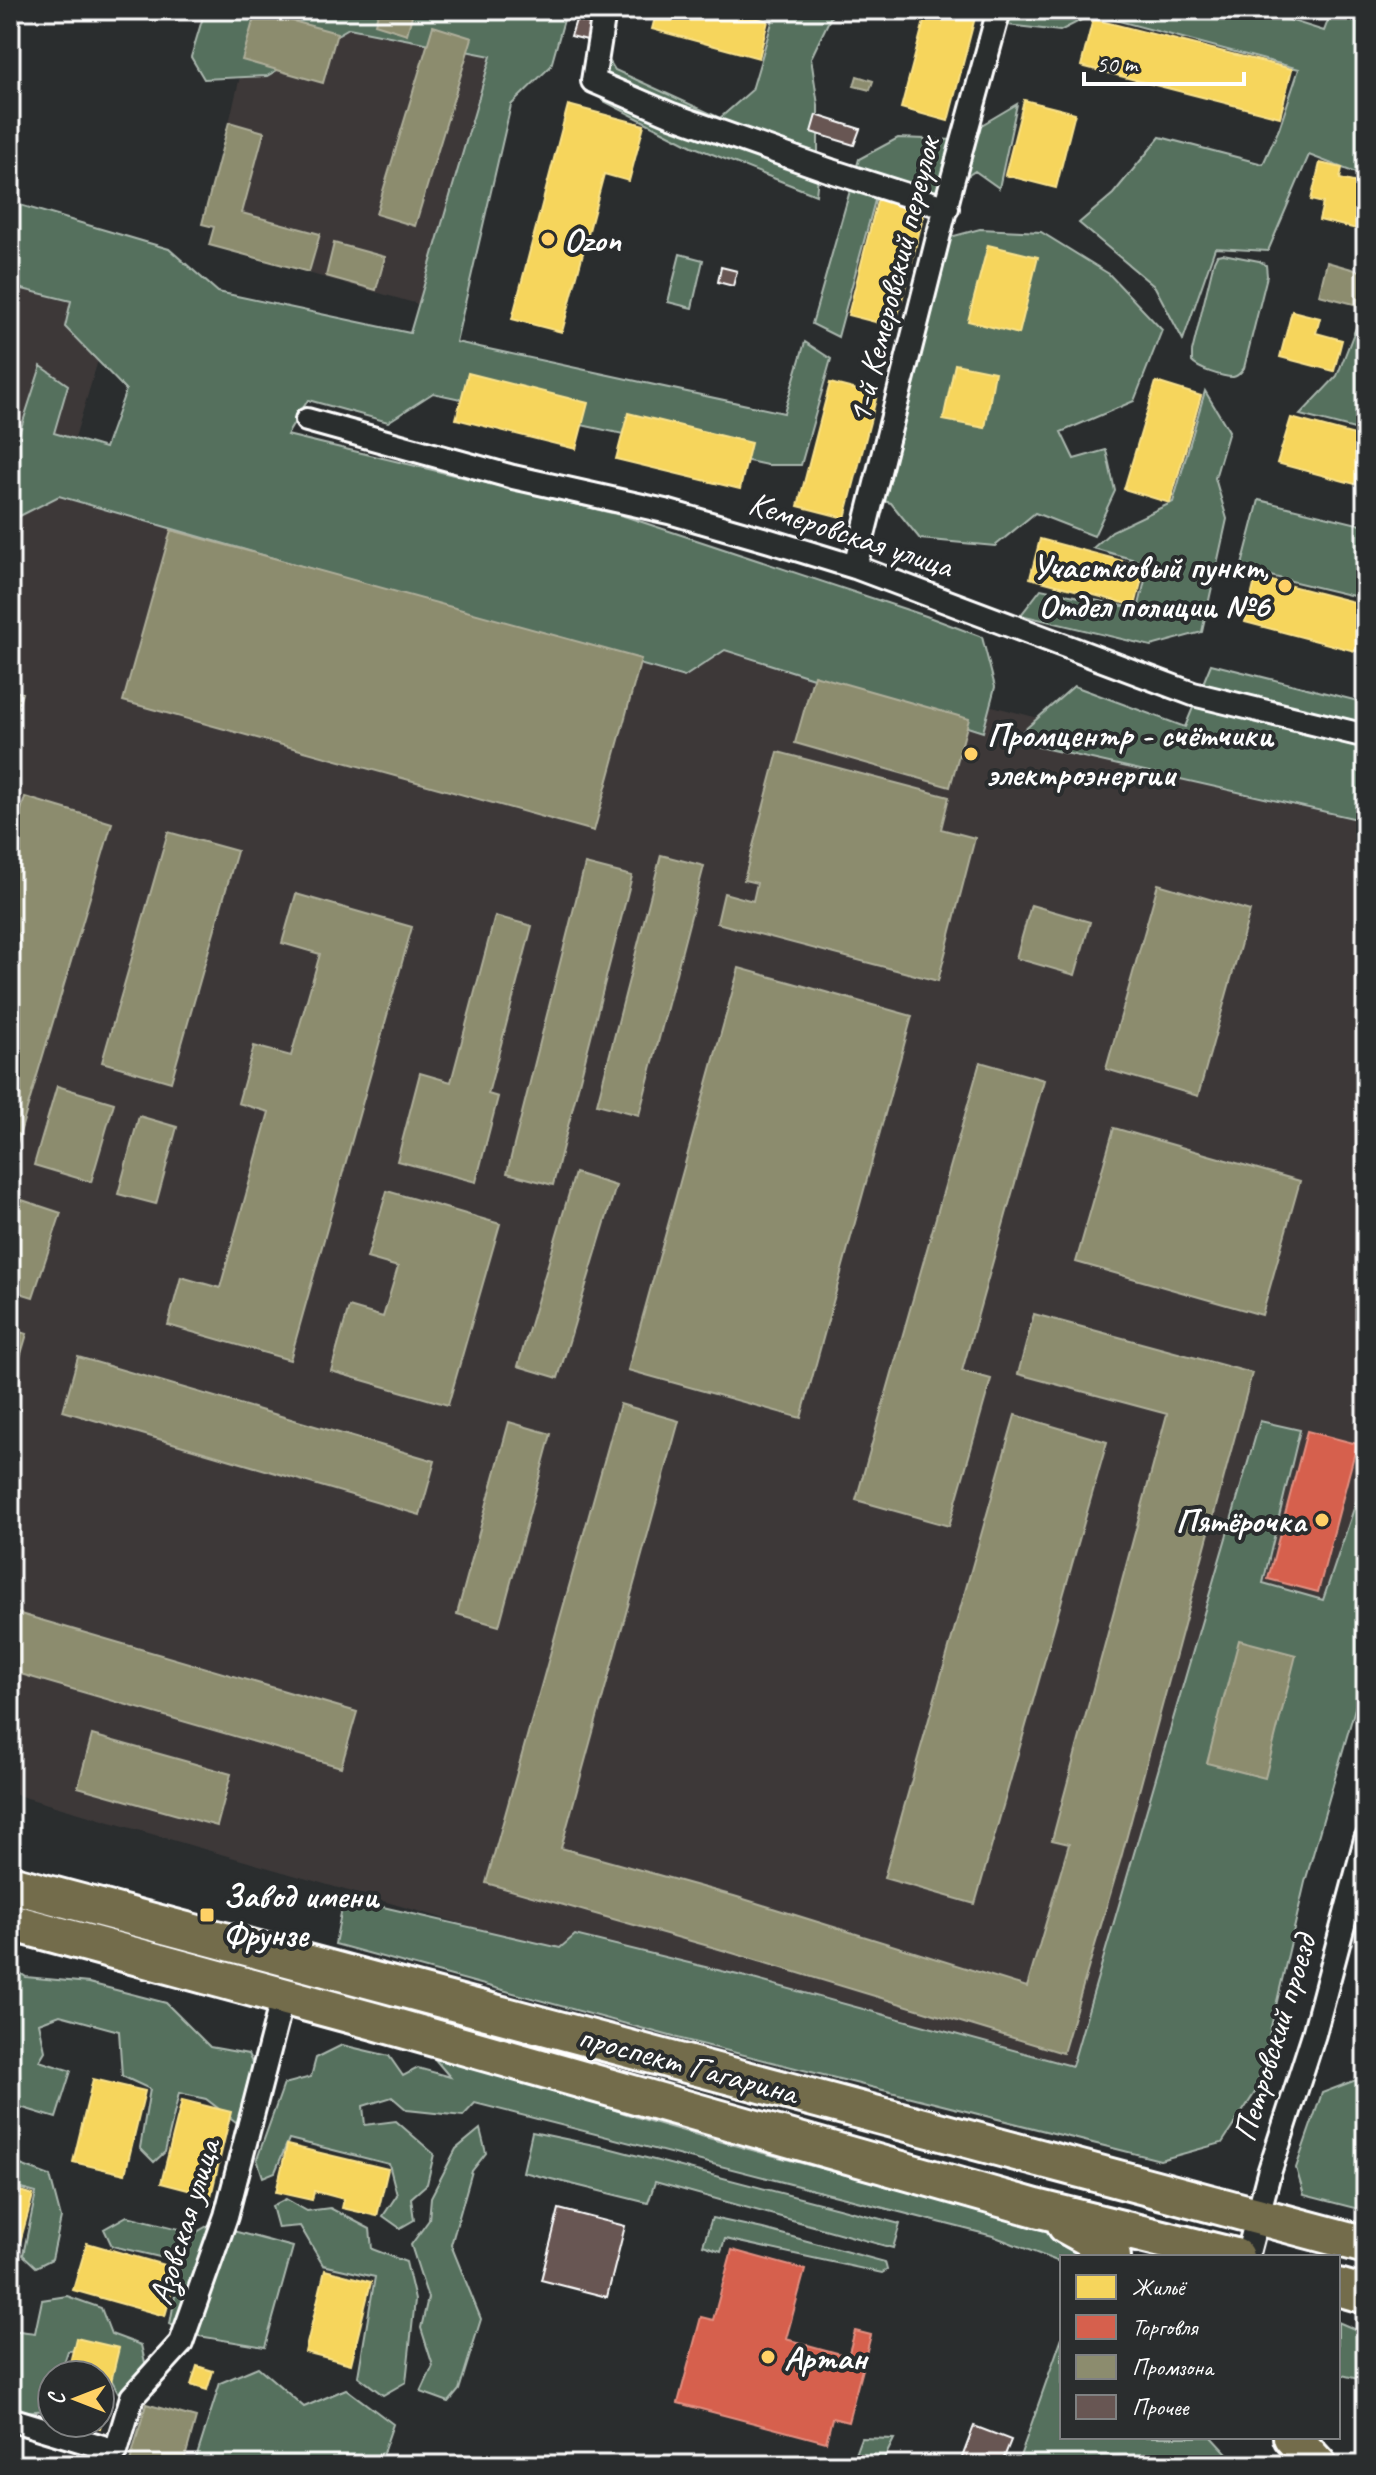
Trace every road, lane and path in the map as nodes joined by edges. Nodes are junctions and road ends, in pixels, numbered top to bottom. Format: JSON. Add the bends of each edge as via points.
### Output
{"nodes":[{"id":1,"x":999,"y":10,"type":"edge"},
{"id":2,"x":601,"y":11,"type":"edge"},
{"id":3,"x":947,"y":208,"type":"junction"},
{"id":4,"x":307,"y":420,"type":"dead end"},
{"id":5,"x":855,"y":567,"type":"junction"},
{"id":6,"x":1366,"y":736,"type":"edge"},
{"id":7,"x":1366,"y":1839,"type":"edge"},
{"id":8,"x":10,"y":1884,"type":"edge"},
{"id":9,"x":10,"y":1922,"type":"edge"},
{"id":10,"x":283,"y":1996,"type":"junction"},
{"id":11,"x":1036,"y":2208,"type":"junction"},
{"id":12,"x":1257,"y":2217,"type":"junction"},
{"id":13,"x":1366,"y":2245,"type":"edge"},
{"id":14,"x":1110,"y":2255,"type":"edge"},
{"id":15,"x":1227,"y":2255,"type":"edge"},
{"id":16,"x":1248,"y":2255,"type":"edge"},
{"id":17,"x":1340,"y":2288,"type":"edge"},
{"id":18,"x":1366,"y":2295,"type":"edge"},
{"id":19,"x":10,"y":2419,"type":"edge"},
{"id":20,"x":1294,"y":2439,"type":"edge"},
{"id":21,"x":1318,"y":2465,"type":"edge"}],
"edges":[{"from":1,"to":3,"type":"street","name":"1-й Кемеровский переулок"},
{"from":2,"to":3,"type":"street","via":[[593,81],[672,115]]},
{"from":3,"to":5,"type":"street","name":"1-й Кемеровский переулок"},
{"from":4,"to":5,"type":"street","name":"Кемеровская улица","via":[[513,477],[669,512]]},
{"from":5,"to":6,"type":"street","name":"Кемеровская улица","via":[[1193,694]]},
{"from":7,"to":12,"type":"street","name":"Петровский проезд","via":[[1314,2034]]},
{"from":8,"to":12,"type":"main road","name":"проспект Гагарина"},
{"from":9,"to":10,"type":"main road","name":"проспект Гагарина"},
{"from":10,"to":11,"type":"main road","name":"проспект Гагарина"},
{"from":10,"to":19,"type":"street","name":"Азовская улица","via":[[226,2216],[181,2343],[132,2397],[116,2451]]},
{"from":11,"to":14,"type":"main road","via":[[1097,2242]]},
{"from":11,"to":15,"type":"main road","name":"проспект Гагарина"},
{"from":12,"to":13,"type":"main road","name":"проспект Гагарина"},
{"from":12,"to":16,"type":"street","name":"Петровский проезд"},
{"from":17,"to":18,"type":"main road"},
{"from":20,"to":21,"type":"main road"}]}
